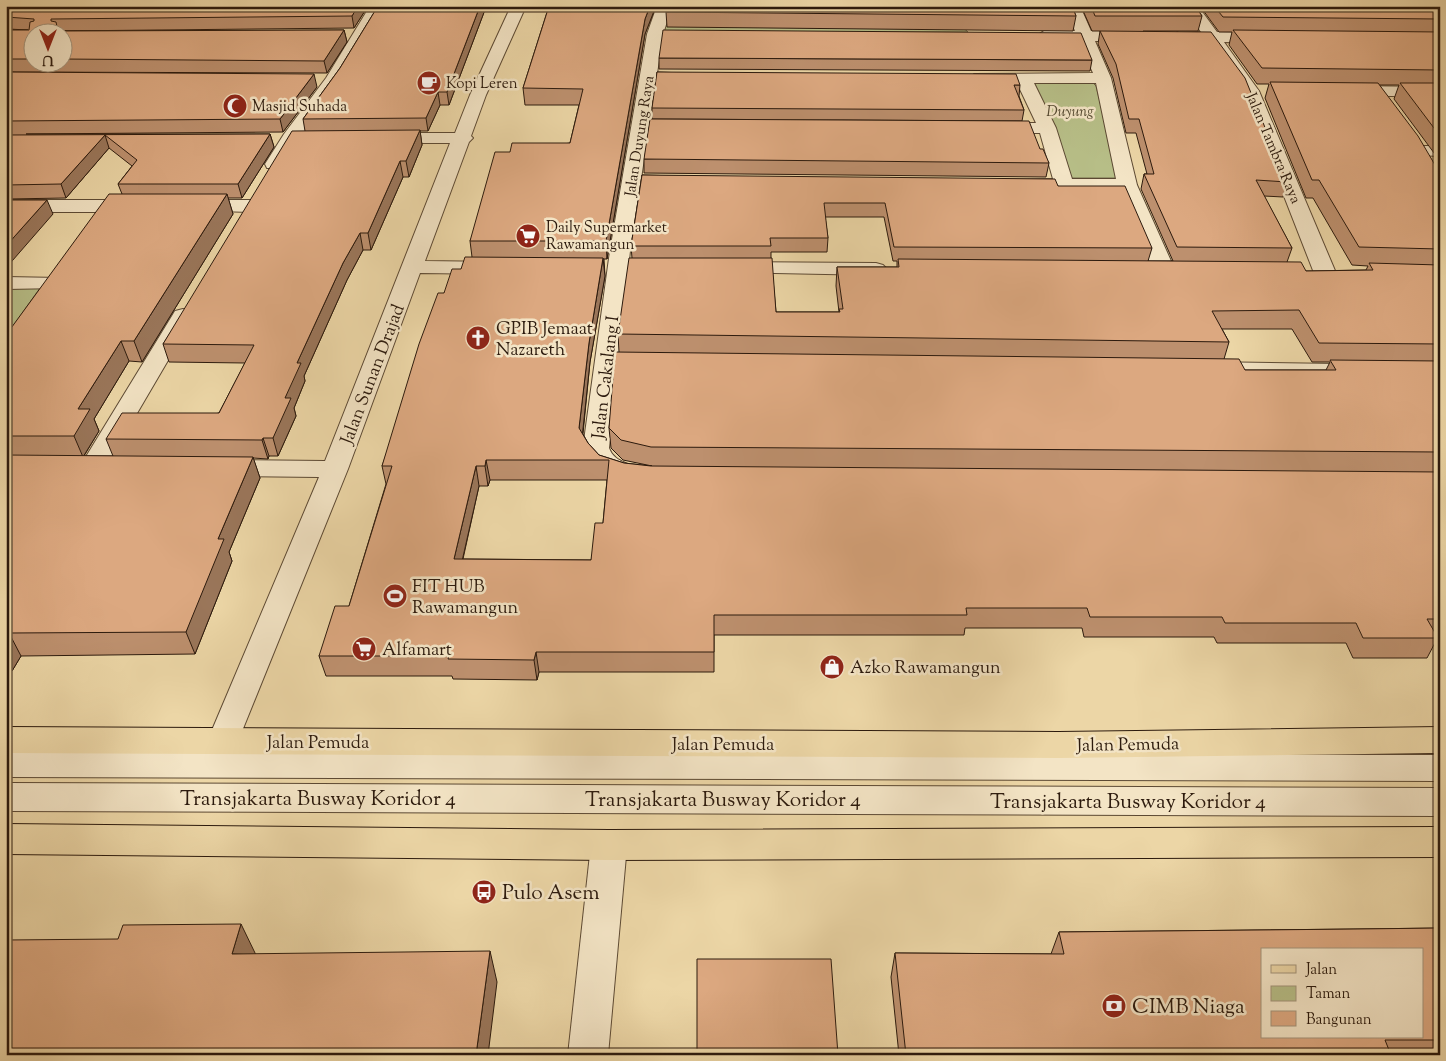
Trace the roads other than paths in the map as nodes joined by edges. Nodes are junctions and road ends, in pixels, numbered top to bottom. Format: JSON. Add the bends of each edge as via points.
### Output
{"nodes":[{"id":1,"x":378,"y":6,"type":"edge"},
{"id":2,"x":519,"y":6,"type":"edge"},
{"id":3,"x":1072,"y":6,"type":"edge"},
{"id":4,"x":1190,"y":6,"type":"edge"},
{"id":5,"x":665,"y":7,"type":"edge"},
{"id":6,"x":684,"y":8,"type":"edge"},
{"id":7,"x":655,"y":34,"type":"junction"},
{"id":8,"x":675,"y":34,"type":"edge"},
{"id":9,"x":340,"y":35,"type":"edge"},
{"id":10,"x":360,"y":35,"type":"junction"},
{"id":11,"x":1028,"y":36,"type":"edge"},
{"id":12,"x":1083,"y":36,"type":"junction"},
{"id":13,"x":1212,"y":37,"type":"junction"},
{"id":14,"x":1282,"y":38,"type":"edge"},
{"id":15,"x":648,"y":76,"type":"junction"},
{"id":16,"x":668,"y":76,"type":"edge"},
{"id":17,"x":964,"y":78,"type":"edge"},
{"id":18,"x":1023,"y":78,"type":"junction"},
{"id":19,"x":1102,"y":78,"type":"junction"},
{"id":20,"x":313,"y":79,"type":"edge"},
{"id":21,"x":333,"y":80,"type":"junction"},
{"id":22,"x":1251,"y":91,"type":"junction"},
{"id":23,"x":1270,"y":91,"type":"edge"},
{"id":24,"x":1328,"y":91,"type":"edge"},
{"id":25,"x":1440,"y":92,"type":"edge"},
{"id":26,"x":641,"y":126,"type":"junction"},
{"id":27,"x":661,"y":126,"type":"edge"},
{"id":28,"x":978,"y":128,"type":"edge"},
{"id":29,"x":1047,"y":128,"type":"junction"},
{"id":30,"x":1411,"y":136,"type":"edge"},
{"id":31,"x":367,"y":138,"type":"edge"},
{"id":32,"x":464,"y":138,"type":"junction"},
{"id":33,"x":1431,"y":156,"type":"edge"},
{"id":34,"x":632,"y":181,"type":"junction"},
{"id":35,"x":652,"y":181,"type":"edge"},
{"id":36,"x":1005,"y":184,"type":"edge"},
{"id":37,"x":1064,"y":184,"type":"junction"},
{"id":38,"x":1127,"y":184,"type":"junction"},
{"id":39,"x":6,"y":206,"type":"edge"},
{"id":40,"x":109,"y":206,"type":"junction"},
{"id":41,"x":92,"y":229,"type":"edge"},
{"id":42,"x":413,"y":267,"type":"junction"},
{"id":43,"x":519,"y":268,"type":"edge"},
{"id":44,"x":618,"y":268,"type":"joint"},
{"id":45,"x":718,"y":268,"type":"edge"},
{"id":46,"x":896,"y":269,"type":"edge"},
{"id":47,"x":1164,"y":270,"type":"edge"},
{"id":48,"x":1325,"y":273,"type":"edge"},
{"id":49,"x":6,"y":283,"type":"edge"},
{"id":50,"x":52,"y":284,"type":"edge"},
{"id":51,"x":194,"y":299,"type":"edge"},
{"id":52,"x":1181,"y":369,"type":"edge"},
{"id":53,"x":1360,"y":371,"type":"edge"},
{"id":54,"x":121,"y":468,"type":"edge"},
{"id":55,"x":200,"y":468,"type":"edge"},
{"id":56,"x":335,"y":469,"type":"junction"},
{"id":57,"x":652,"y":476,"type":"edge"},
{"id":58,"x":6,"y":740,"type":"edge"},
{"id":59,"x":1440,"y":740,"type":"edge"},
{"id":60,"x":223,"y":742,"type":"junction"},
{"id":61,"x":6,"y":764,"type":"edge"},
{"id":62,"x":1440,"y":768,"type":"edge"},
{"id":63,"x":6,"y":797,"type":"edge"},
{"id":64,"x":1440,"y":802,"type":"edge"},
{"id":65,"x":6,"y":839,"type":"edge"},
{"id":66,"x":1440,"y":842,"type":"edge"},
{"id":67,"x":609,"y":845,"type":"junction"},
{"id":68,"x":588,"y":1055,"type":"edge"}],
"edges":[{"from":1,"to":10,"type":"street"},
{"from":2,"to":32,"type":"street","name":"Jalan Sunan Drajad","via":[[478,95]]},
{"from":3,"to":12,"type":"street"},
{"from":4,"to":13,"type":"street","name":"Jalan Tambra Raya"},
{"from":5,"to":6,"type":"street"},
{"from":5,"to":7,"type":"street","name":"Jalan Duyung Raya"},
{"from":7,"to":8,"type":"street"},
{"from":7,"to":15,"type":"street","name":"Jalan Duyung Raya"},
{"from":9,"to":10,"type":"street"},
{"from":10,"to":21,"type":"street"},
{"from":11,"to":12,"type":"street"},
{"from":12,"to":13,"type":"street"},
{"from":12,"to":19,"type":"street"},
{"from":13,"to":14,"type":"street"},
{"from":13,"to":22,"type":"street","name":"Jalan Tambra Raya"},
{"from":15,"to":16,"type":"street"},
{"from":15,"to":26,"type":"street","name":"Jalan Duyung Raya"},
{"from":17,"to":18,"type":"street"},
{"from":18,"to":19,"type":"street"},
{"from":18,"to":29,"type":"street"},
{"from":19,"to":38,"type":"street"},
{"from":20,"to":21,"type":"street"},
{"from":21,"to":40,"type":"street","via":[[290,138],[253,199],[165,206]]},
{"from":22,"to":23,"type":"street"},
{"from":22,"to":48,"type":"street","name":"Jalan Tambra Raya"},
{"from":24,"to":25,"type":"street","via":[[1382,98]]},
{"from":26,"to":27,"type":"street"},
{"from":26,"to":34,"type":"street","name":"Jalan Duyung Raya"},
{"from":28,"to":29,"type":"street"},
{"from":29,"to":37,"type":"street"},
{"from":30,"to":33,"type":"street"},
{"from":31,"to":32,"type":"street"},
{"from":32,"to":42,"type":"street","name":"Jalan Sunan Drajad"},
{"from":34,"to":35,"type":"street"},
{"from":34,"to":44,"type":"street","name":"Jalan Duyung Raya"},
{"from":36,"to":37,"type":"street"},
{"from":37,"to":38,"type":"street"},
{"from":38,"to":47,"type":"street"},
{"from":39,"to":40,"type":"street"},
{"from":40,"to":41,"type":"street"},
{"from":42,"to":43,"type":"street"},
{"from":42,"to":56,"type":"street","name":"Jalan Sunan Drajad"},
{"from":44,"to":57,"type":"street","name":"Jalan Cakalang I","via":[[614,362],[596,448],[608,467],[624,473]]},
{"from":45,"to":46,"type":"street"},
{"from":49,"to":50,"type":"street"},
{"from":51,"to":54,"type":"street","via":[[82,468]]},
{"from":52,"to":53,"type":"street"},
{"from":55,"to":56,"type":"street"},
{"from":56,"to":60,"type":"street","name":"Jalan Sunan Drajad"},
{"from":58,"to":60,"type":"main road","name":"Jalan Pemuda"},
{"from":59,"to":60,"type":"main road","name":"Jalan Pemuda","via":[[1059,745]]},
{"from":61,"to":62,"type":"street","name":"Transjakarta Busway Koridor 4"},
{"from":63,"to":64,"type":"street","name":"Transjakarta Busway Koridor 4"},
{"from":65,"to":67,"type":"main road"},
{"from":66,"to":67,"type":"main road"},
{"from":67,"to":68,"type":"street"}]}
